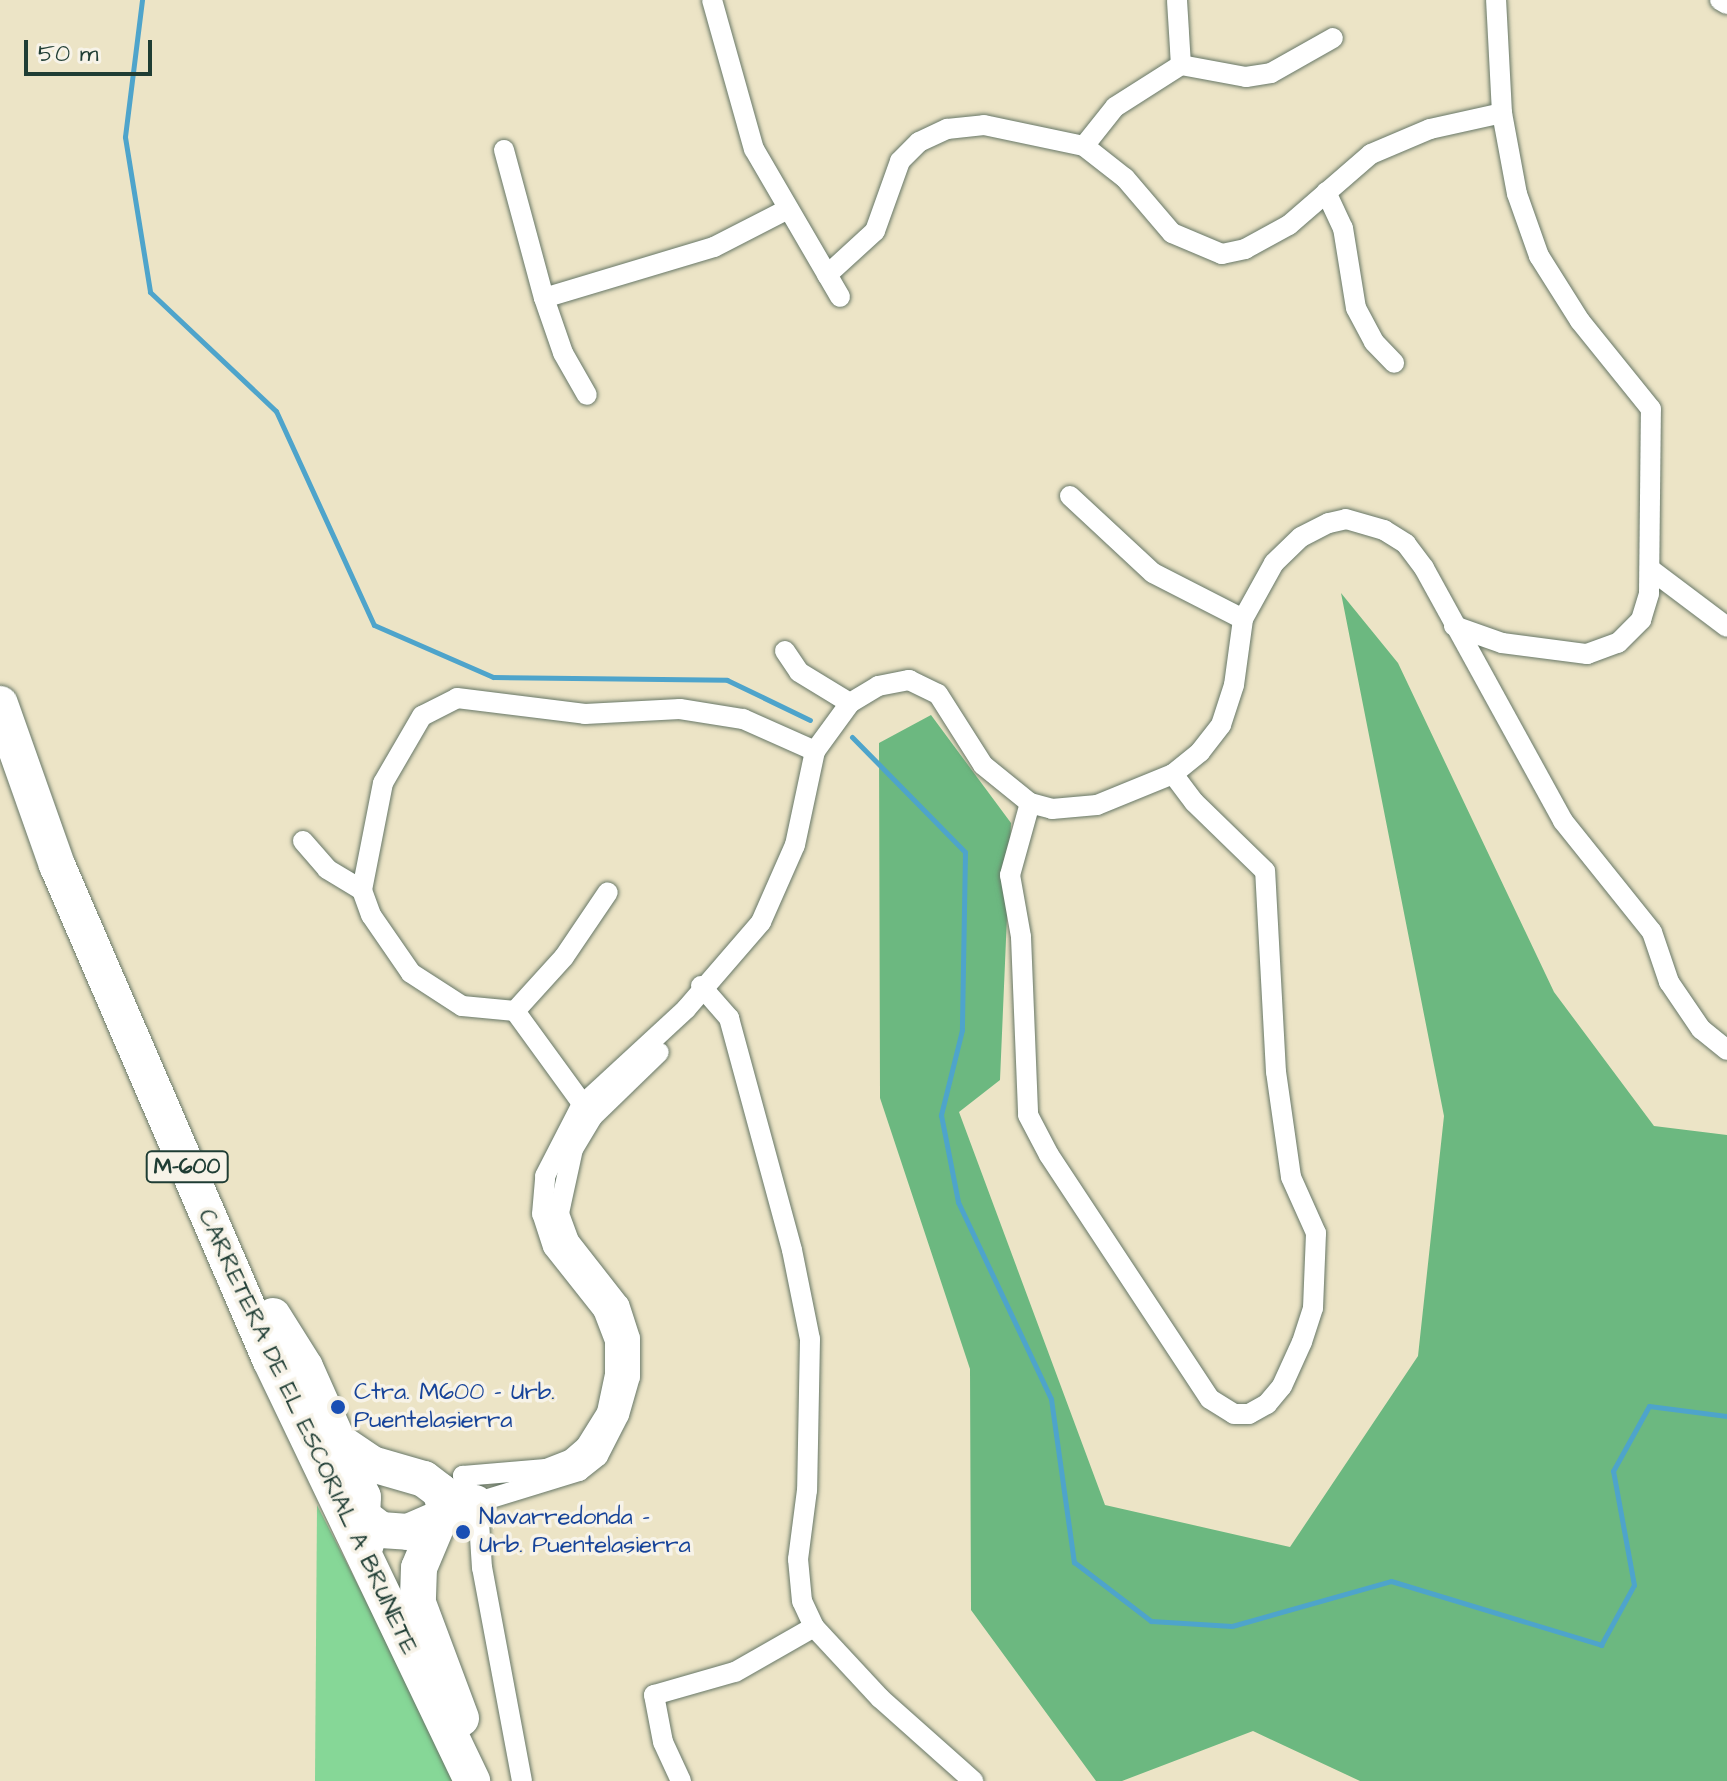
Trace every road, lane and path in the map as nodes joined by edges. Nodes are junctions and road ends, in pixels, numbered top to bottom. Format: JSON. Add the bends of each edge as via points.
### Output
{"nodes":[{"id":1,"x":712,"y":0,"type":"edge"},
{"id":2,"x":1177,"y":0,"type":"edge"},
{"id":3,"x":1496,"y":0,"type":"edge"},
{"id":4,"x":1720,"y":0,"type":"edge"},
{"id":5,"x":1727,"y":4,"type":"edge"},
{"id":6,"x":1333,"y":38,"type":"dead end"},
{"id":7,"x":1181,"y":65,"type":"junction"},
{"id":8,"x":1502,"y":113,"type":"junction"},
{"id":9,"x":1084,"y":146,"type":"junction"},
{"id":10,"x":504,"y":150,"type":"dead end"},
{"id":11,"x":1326,"y":192,"type":"junction"},
{"id":12,"x":788,"y":209,"type":"junction"},
{"id":13,"x":827,"y":275,"type":"junction"},
{"id":14,"x":840,"y":297,"type":"dead end"},
{"id":15,"x":544,"y":298,"type":"junction"},
{"id":16,"x":1394,"y":363,"type":"dead end"},
{"id":17,"x":587,"y":395,"type":"dead end"},
{"id":18,"x":1070,"y":496,"type":"dead end"},
{"id":19,"x":1650,"y":569,"type":"junction"},
{"id":20,"x":1243,"y":619,"type":"junction"},
{"id":21,"x":1454,"y":626,"type":"junction"},
{"id":22,"x":1727,"y":627,"type":"edge"},
{"id":23,"x":785,"y":651,"type":"dead end"},
{"id":24,"x":850,"y":703,"type":"junction"},
{"id":25,"x":0,"y":704,"type":"edge"},
{"id":26,"x":815,"y":751,"type":"junction"},
{"id":27,"x":1173,"y":774,"type":"junction"},
{"id":28,"x":1030,"y":803,"type":"junction"},
{"id":29,"x":303,"y":841,"type":"dead end"},
{"id":30,"x":362,"y":890,"type":"junction"},
{"id":31,"x":608,"y":892,"type":"dead end"},
{"id":32,"x":105,"y":974,"type":"junction"},
{"id":33,"x":701,"y":986,"type":"junction"},
{"id":34,"x":515,"y":1011,"type":"junction"},
{"id":35,"x":1727,"y":1050,"type":"edge"},
{"id":36,"x":586,"y":1111,"type":"junction"},
{"id":37,"x":273,"y":1316,"type":"junction"},
{"id":38,"x":270,"y":1359,"type":"junction"},
{"id":39,"x":341,"y":1443,"type":"junction"},
{"id":40,"x":424,"y":1479,"type":"junction"},
{"id":41,"x":469,"y":1490,"type":"junction"},
{"id":42,"x":363,"y":1515,"type":"junction"},
{"id":43,"x":438,"y":1523,"type":"junction"},
{"id":44,"x":387,"y":1609,"type":"junction"},
{"id":45,"x":814,"y":1627,"type":"junction"},
{"id":46,"x":461,"y":1718,"type":"junction"},
{"id":47,"x":472,"y":1781,"type":"edge"},
{"id":48,"x":491,"y":1781,"type":"edge"},
{"id":49,"x":522,"y":1781,"type":"edge"},
{"id":50,"x":681,"y":1781,"type":"edge"},
{"id":51,"x":973,"y":1781,"type":"edge"}],
"edges":[{"from":1,"to":12,"type":"street","via":[[738,106],[754,149]]},
{"from":2,"to":7,"type":"street"},
{"from":3,"to":8,"type":"street"},
{"from":4,"to":5,"type":"street"},
{"from":6,"to":7,"type":"street","via":[[1271,73],[1246,77]]},
{"from":7,"to":9,"type":"street","via":[[1115,107]]},
{"from":8,"to":11,"type":"street","via":[[1430,129],[1371,154]]},
{"from":8,"to":19,"type":"street","via":[[1517,194],[1539,256],[1580,321],[1651,409]]},
{"from":9,"to":11,"type":"street","via":[[1125,178],[1172,233],[1195,247],[1222,254],[1245,249],[1289,225]]},
{"from":9,"to":13,"type":"street","via":[[984,125],[947,129],[919,142],[900,161],[875,231]]},
{"from":10,"to":15,"type":"street"},
{"from":11,"to":16,"type":"street","via":[[1343,228],[1356,308],[1374,342]]},
{"from":12,"to":13,"type":"street"},
{"from":12,"to":15,"type":"street","via":[[714,247]]},
{"from":13,"to":14,"type":"street"},
{"from":15,"to":17,"type":"street","via":[[563,353]]},
{"from":18,"to":20,"type":"street","via":[[1153,573]]},
{"from":19,"to":21,"type":"street","via":[[1641,620],[1618,643],[1587,654],[1515,646]]},
{"from":19,"to":22,"type":"street"},
{"from":20,"to":21,"type":"street","via":[[1274,563],[1301,537],[1346,519],[1384,530],[1406,544]]},
{"from":20,"to":27,"type":"street","via":[[1234,685],[1221,725]]},
{"from":21,"to":35,"type":"street","via":[[1563,821],[1652,932],[1669,982],[1701,1029]]},
{"from":23,"to":24,"type":"street","via":[[799,672]]},
{"from":24,"to":26,"type":"street"},
{"from":24,"to":28,"type":"street","via":[[895,681],[925,684],[938,694],[983,765]]},
{"from":25,"to":32,"type":"highway","number":"M-600","via":[[57,865]]},
{"from":26,"to":30,"type":"street","via":[[743,719],[680,709],[543,711],[497,700],[457,698],[422,716],[383,783]]},
{"from":26,"to":33,"type":"street","via":[[795,845],[761,922]]},
{"from":27,"to":28,"type":"street","via":[[1097,805],[1052,809]]},
{"from":27,"to":28,"type":"street","via":[[1194,802],[1265,871],[1280,1102],[1291,1177],[1316,1233],[1313,1308],[1302,1342],[1282,1386],[1267,1404],[1249,1414],[1234,1414],[1210,1399],[1028,1115],[1021,937],[1010,875]]},
{"from":29,"to":30,"type":"street","via":[[327,869]]},
{"from":30,"to":34,"type":"street","via":[[371,915],[411,973],[462,1006]]},
{"from":31,"to":34,"type":"street","via":[[564,957]]},
{"from":32,"to":37,"type":"highway","name":"CARRETERA DE EL ESCORIAL A BRUNETE","number":"M-600"},
{"from":32,"to":38,"type":"highway","name":"CARRETERA DE EL ESCORIAL A BRUNETE","number":"M-600"},
{"from":33,"to":36,"type":"street","via":[[696,1017]]},
{"from":33,"to":45,"type":"street","via":[[729,1018],[792,1250],[810,1339],[807,1490],[798,1559],[802,1601]]},
{"from":34,"to":36,"type":"street"},
{"from":36,"to":41,"type":"street","via":[[545,1176],[542,1214],[553,1247],[603,1310],[615,1341],[607,1412],[586,1446],[570,1460]]},
{"from":36,"to":41,"type":"street","via":[[559,1213],[569,1241],[619,1305],[630,1338],[630,1377],[619,1415],[598,1456],[579,1471]]},
{"from":37,"to":39,"type":"highway","via":[[305,1367]]},
{"from":37,"to":42,"type":"highway","name":"CARRETERA DE EL ESCORIAL A BRUNETE","number":"M-600"},
{"from":38,"to":42,"type":"highway","via":[[279,1363],[292,1386],[350,1507]]},
{"from":38,"to":44,"type":"highway","name":"CARRETERA DE EL ESCORIAL A BRUNETE","number":"M-600"},
{"from":39,"to":40,"type":"highway","via":[[372,1464]]},
{"from":39,"to":42,"type":"highway","via":[[363,1497]]},
{"from":40,"to":41,"type":"highway"},
{"from":40,"to":42,"type":"highway","via":[[378,1494]]},
{"from":40,"to":43,"type":"highway","via":[[440,1491],[445,1506]]},
{"from":41,"to":43,"type":"highway"},
{"from":41,"to":49,"type":"street"},
{"from":42,"to":43,"type":"highway","via":[[381,1530],[408,1532]]},
{"from":42,"to":44,"type":"highway","via":[[361,1532],[384,1581]]},
{"from":42,"to":46,"type":"highway","name":"CARRETERA DE EL ESCORIAL A BRUNETE","number":"M-600"},
{"from":43,"to":46,"type":"highway","via":[[419,1568],[418,1603]]},
{"from":44,"to":47,"type":"highway","name":"CARRETERA DE EL ESCORIAL A BRUNETE","number":"M-600"},
{"from":45,"to":50,"type":"street","via":[[735,1672],[654,1695],[663,1742]]},
{"from":45,"to":51,"type":"street","via":[[880,1698]]},
{"from":46,"to":48,"type":"highway","name":"CARRETERA DE EL ESCORIAL A BRUNETE","number":"M-600"}]}
